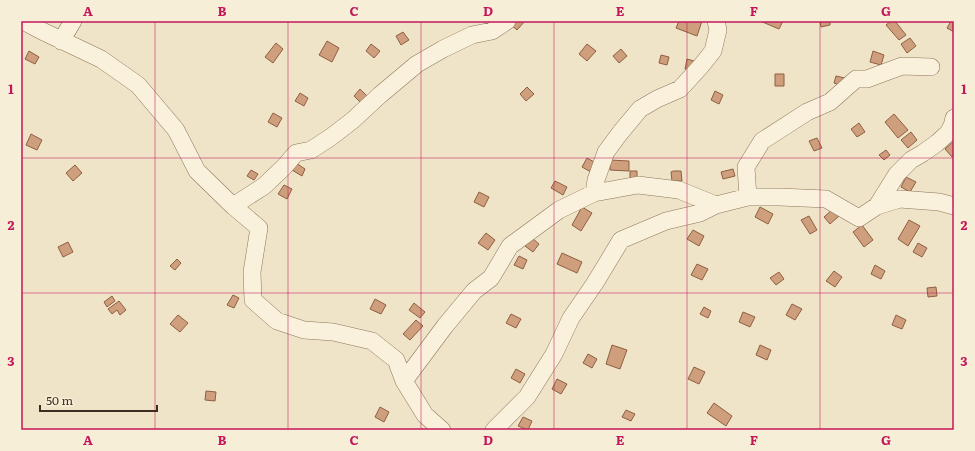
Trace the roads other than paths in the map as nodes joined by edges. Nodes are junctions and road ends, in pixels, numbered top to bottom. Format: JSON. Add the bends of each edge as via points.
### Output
{"nodes":[{"id":1,"x":23,"y":21,"type":"edge"},
{"id":2,"x":73,"y":21,"type":"edge"},
{"id":3,"x":507,"y":21,"type":"edge"},
{"id":4,"x":716,"y":21,"type":"edge"},
{"id":5,"x":62,"y":40,"type":"junction"},
{"id":6,"x":931,"y":68,"type":"dead end"},
{"id":7,"x":954,"y":118,"type":"edge"},
{"id":8,"x":594,"y":192,"type":"junction"},
{"id":9,"x":748,"y":197,"type":"junction"},
{"id":10,"x":716,"y":205,"type":"junction"},
{"id":11,"x":233,"y":206,"type":"junction"},
{"id":12,"x":877,"y":206,"type":"junction"},
{"id":13,"x":954,"y":206,"type":"edge"},
{"id":14,"x":404,"y":380,"type":"junction"},
{"id":15,"x":442,"y":430,"type":"edge"},
{"id":16,"x":494,"y":430,"type":"edge"}],
"edges":[{"from":1,"to":5,"type":"street"},
{"from":2,"to":5,"type":"street"},
{"from":3,"to":11,"type":"street","via":[[492,31],[443,48],[418,64],[353,120],[311,150],[296,153],[264,186]]},
{"from":4,"to":8,"type":"street","via":[[718,30],[713,51],[680,89],[640,109],[606,152]]},
{"from":5,"to":11,"type":"street","via":[[101,59],[138,85],[176,130],[197,171]]},
{"from":6,"to":9,"type":"street","via":[[902,66],[867,79],[856,79],[830,102],[807,112],[762,141],[746,167]]},
{"from":7,"to":12,"type":"street","via":[[948,133],[911,160],[897,174]]},
{"from":8,"to":10,"type":"street","via":[[638,185],[679,190]]},
{"from":8,"to":14,"type":"street","via":[[559,210],[510,246],[491,278],[474,291]]},
{"from":9,"to":10,"type":"street"},
{"from":9,"to":12,"type":"street","via":[[826,199],[859,218]]},
{"from":10,"to":16,"type":"street","via":[[700,213],[666,221],[621,240],[596,283],[570,318],[554,354],[527,397]]},
{"from":11,"to":14,"type":"street","via":[[259,228],[252,272],[253,300],[277,320],[304,330],[333,332],[372,341],[396,360]]},
{"from":12,"to":13,"type":"street","via":[[900,199],[939,202]]},
{"from":14,"to":15,"type":"street","via":[[425,415]]}]}
